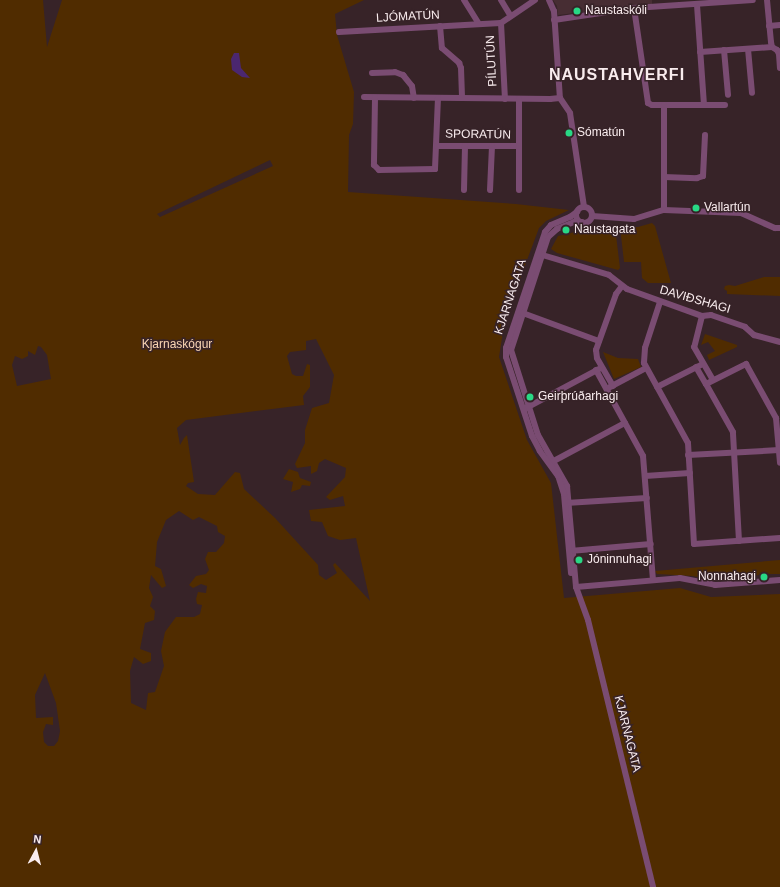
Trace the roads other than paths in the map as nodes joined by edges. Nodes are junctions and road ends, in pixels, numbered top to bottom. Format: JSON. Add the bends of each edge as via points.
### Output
{"nodes":[{"id":1,"x":464,"y":0,"type":"edge"},
{"id":2,"x":501,"y":0,"type":"edge"},
{"id":3,"x":535,"y":0,"type":"edge"},
{"id":4,"x":549,"y":0,"type":"edge"},
{"id":5,"x":752,"y":0,"type":"edge"},
{"id":6,"x":767,"y":0,"type":"edge"},
{"id":7,"x":683,"y":3,"type":"edge"},
{"id":8,"x":697,"y":5,"type":"junction"},
{"id":9,"x":634,"y":8,"type":"junction"},
{"id":10,"x":510,"y":15,"type":"junction"},
{"id":11,"x":554,"y":20,"type":"junction"},
{"id":12,"x":501,"y":23,"type":"junction"},
{"id":13,"x":479,"y":24,"type":"junction"},
{"id":14,"x":780,"y":25,"type":"edge"},
{"id":15,"x":440,"y":26,"type":"junction"},
{"id":16,"x":769,"y":26,"type":"junction"},
{"id":17,"x":339,"y":32,"type":"dead end"},
{"id":18,"x":775,"y":47,"type":"edge"},
{"id":19,"x":748,"y":49,"type":"junction"},
{"id":20,"x":724,"y":50,"type":"junction"},
{"id":21,"x":700,"y":52,"type":"junction"},
{"id":22,"x":780,"y":64,"type":"edge"},
{"id":23,"x":780,"y":68,"type":"edge"},
{"id":24,"x":372,"y":73,"type":"dead end"},
{"id":25,"x":752,"y":93,"type":"dead end"},
{"id":26,"x":728,"y":95,"type":"dead end"},
{"id":27,"x":364,"y":98,"type":"dead end"},
{"id":28,"x":375,"y":98,"type":"junction"},
{"id":29,"x":414,"y":98,"type":"junction"},
{"id":30,"x":438,"y":98,"type":"junction"},
{"id":31,"x":462,"y":98,"type":"junction"},
{"id":32,"x":560,"y":98,"type":"junction"},
{"id":33,"x":505,"y":99,"type":"junction"},
{"id":34,"x":519,"y":99,"type":"junction"},
{"id":35,"x":664,"y":105,"type":"junction"},
{"id":36,"x":704,"y":105,"type":"junction"},
{"id":37,"x":725,"y":105,"type":"dead end"},
{"id":38,"x":705,"y":135,"type":"dead end"},
{"id":39,"x":437,"y":146,"type":"junction"},
{"id":40,"x":465,"y":146,"type":"junction"},
{"id":41,"x":492,"y":146,"type":"junction"},
{"id":42,"x":518,"y":146,"type":"junction"},
{"id":43,"x":664,"y":177,"type":"junction"},
{"id":44,"x":464,"y":190,"type":"dead end"},
{"id":45,"x":490,"y":190,"type":"dead end"},
{"id":46,"x":519,"y":190,"type":"dead end"},
{"id":47,"x":584,"y":207,"type":"junction"},
{"id":48,"x":664,"y":210,"type":"junction"},
{"id":49,"x":577,"y":212,"type":"junction"},
{"id":50,"x":592,"y":216,"type":"junction"},
{"id":51,"x":582,"y":222,"type":"junction"},
{"id":52,"x":780,"y":228,"type":"edge"},
{"id":53,"x":540,"y":254,"type":"junction"},
{"id":54,"x":622,"y":286,"type":"junction"},
{"id":55,"x":660,"y":302,"type":"junction"},
{"id":56,"x":520,"y":312,"type":"junction"},
{"id":57,"x":702,"y":316,"type":"junction"},
{"id":58,"x":599,"y":341,"type":"junction"},
{"id":59,"x":780,"y":342,"type":"edge"},
{"id":60,"x":703,"y":364,"type":"junction"},
{"id":61,"x":602,"y":367,"type":"junction"},
{"id":62,"x":696,"y":367,"type":"junction"},
{"id":63,"x":646,"y":368,"type":"junction"},
{"id":64,"x":596,"y":370,"type":"junction"},
{"id":65,"x":713,"y":380,"type":"junction"},
{"id":66,"x":706,"y":384,"type":"junction"},
{"id":67,"x":613,"y":386,"type":"junction"},
{"id":68,"x":657,"y":387,"type":"junction"},
{"id":69,"x":606,"y":389,"type":"junction"},
{"id":70,"x":526,"y":408,"type":"junction"},
{"id":71,"x":625,"y":423,"type":"junction"},
{"id":72,"x":779,"y":450,"type":"junction"},
{"id":73,"x":734,"y":452,"type":"junction"},
{"id":74,"x":688,"y":455,"type":"junction"},
{"id":75,"x":551,"y":462,"type":"junction"},
{"id":76,"x":780,"y":463,"type":"edge"},
{"id":77,"x":690,"y":473,"type":"junction"},
{"id":78,"x":645,"y":476,"type":"junction"},
{"id":79,"x":647,"y":498,"type":"junction"},
{"id":80,"x":567,"y":503,"type":"junction"},
{"id":81,"x":780,"y":538,"type":"edge"},
{"id":82,"x":739,"y":541,"type":"junction"},
{"id":83,"x":651,"y":544,"type":"junction"},
{"id":84,"x":572,"y":551,"type":"junction"},
{"id":85,"x":653,"y":580,"type":"junction"},
{"id":86,"x":780,"y":580,"type":"edge"},
{"id":87,"x":576,"y":587,"type":"junction"},
{"id":88,"x":653,"y":887,"type":"edge"}],
"edges":[{"from":1,"to":13,"type":"street"},
{"from":2,"to":10,"type":"street"},
{"from":3,"to":10,"type":"street"},
{"from":4,"to":11,"type":"street","via":[[554,11]]},
{"from":5,"to":8,"type":"street"},
{"from":6,"to":16,"type":"street"},
{"from":7,"to":8,"type":"street"},
{"from":7,"to":9,"type":"street"},
{"from":8,"to":21,"type":"street"},
{"from":9,"to":11,"type":"street"},
{"from":9,"to":35,"type":"street","via":[[646,100],[652,105]]},
{"from":10,"to":12,"type":"street"},
{"from":11,"to":32,"type":"street"},
{"from":12,"to":13,"type":"street","name":"LJÓMATÚN"},
{"from":12,"to":33,"type":"street","name":"PÍLUTÚN"},
{"from":13,"to":15,"type":"street","name":"LJÓMATÚN"},
{"from":14,"to":16,"type":"street"},
{"from":15,"to":17,"type":"street","name":"LJÓMATÚN"},
{"from":15,"to":31,"type":"street","via":[[442,48],[461,68]]},
{"from":16,"to":18,"type":"street"},
{"from":18,"to":19,"type":"street"},
{"from":18,"to":22,"type":"street"},
{"from":19,"to":20,"type":"street"},
{"from":19,"to":25,"type":"street"},
{"from":20,"to":21,"type":"street"},
{"from":20,"to":26,"type":"street"},
{"from":21,"to":36,"type":"street"},
{"from":22,"to":23,"type":"street"},
{"from":24,"to":29,"type":"street","via":[[403,74],[412,86]]},
{"from":27,"to":28,"type":"street"},
{"from":28,"to":29,"type":"street"},
{"from":28,"to":39,"type":"street","via":[[375,168],[435,169]]},
{"from":29,"to":30,"type":"street"},
{"from":30,"to":31,"type":"street"},
{"from":30,"to":39,"type":"street"},
{"from":31,"to":33,"type":"street"},
{"from":32,"to":34,"type":"street"},
{"from":32,"to":47,"type":"street","via":[[570,113]]},
{"from":33,"to":34,"type":"street"},
{"from":34,"to":42,"type":"street","name":"SPORATÚN"},
{"from":35,"to":36,"type":"street"},
{"from":35,"to":43,"type":"street"},
{"from":36,"to":37,"type":"street"},
{"from":38,"to":43,"type":"street","via":[[704,176]]},
{"from":39,"to":40,"type":"street","name":"SPORATÚN"},
{"from":40,"to":41,"type":"street","name":"SPORATÚN"},
{"from":40,"to":44,"type":"street"},
{"from":41,"to":42,"type":"street","name":"SPORATÚN"},
{"from":41,"to":45,"type":"street"},
{"from":42,"to":46,"type":"street","name":"SPORATÚN"},
{"from":43,"to":48,"type":"street"},
{"from":47,"to":49,"type":"street"},
{"from":47,"to":50,"type":"street","via":[[590,210]]},
{"from":48,"to":50,"type":"street","via":[[634,219]]},
{"from":48,"to":52,"type":"street","via":[[741,212]]},
{"from":49,"to":51,"type":"street","via":[[578,219]]},
{"from":49,"to":53,"type":"street","name":"KJARNAGATA","via":[[546,230]]},
{"from":50,"to":51,"type":"street","via":[[589,221]]},
{"from":51,"to":53,"type":"street","name":"KJARNAGATA","via":[[574,222],[554,230]]},
{"from":53,"to":54,"type":"street","name":"DAVIÐSHAGI","via":[[609,275]]},
{"from":53,"to":56,"type":"street","name":"KJARNAGATA"},
{"from":54,"to":55,"type":"street","name":"DAVIÐSHAGI"},
{"from":54,"to":58,"type":"street","via":[[616,294]]},
{"from":55,"to":57,"type":"street","name":"DAVIÐSHAGI"},
{"from":55,"to":63,"type":"street","via":[[645,348]]},
{"from":56,"to":58,"type":"street"},
{"from":56,"to":70,"type":"street","name":"KJARNAGATA","via":[[511,350]]},
{"from":57,"to":59,"type":"street","name":"DAVIÐSHAGI","via":[[711,315],[745,327],[754,335]]},
{"from":57,"to":60,"type":"street","via":[[694,344]]},
{"from":58,"to":61,"type":"street","via":[[596,353]]},
{"from":60,"to":62,"type":"street"},
{"from":60,"to":65,"type":"street"},
{"from":61,"to":64,"type":"street"},
{"from":61,"to":67,"type":"street"},
{"from":62,"to":66,"type":"street"},
{"from":62,"to":68,"type":"street"},
{"from":63,"to":67,"type":"street"},
{"from":63,"to":68,"type":"street"},
{"from":64,"to":69,"type":"street"},
{"from":64,"to":70,"type":"street"},
{"from":65,"to":66,"type":"street"},
{"from":65,"to":72,"type":"street","via":[[746,364],[776,418]]},
{"from":66,"to":73,"type":"street","via":[[731,426]]},
{"from":67,"to":69,"type":"street"},
{"from":68,"to":74,"type":"street","via":[[688,443]]},
{"from":69,"to":71,"type":"street"},
{"from":70,"to":75,"type":"street","name":"KJARNAGATA"},
{"from":71,"to":75,"type":"street"},
{"from":71,"to":78,"type":"street","via":[[643,456]]},
{"from":72,"to":73,"type":"street"},
{"from":72,"to":76,"type":"street"},
{"from":73,"to":74,"type":"street"},
{"from":73,"to":82,"type":"street"},
{"from":74,"to":77,"type":"street"},
{"from":75,"to":80,"type":"street","name":"KJARNAGATA","via":[[564,478]]},
{"from":77,"to":78,"type":"street"},
{"from":77,"to":82,"type":"street","via":[[694,544]]},
{"from":78,"to":79,"type":"street"},
{"from":79,"to":80,"type":"street"},
{"from":79,"to":83,"type":"street"},
{"from":80,"to":84,"type":"street","name":"KJARNAGATA"},
{"from":81,"to":82,"type":"street"},
{"from":83,"to":84,"type":"street"},
{"from":83,"to":85,"type":"street"},
{"from":84,"to":87,"type":"street","name":"KJARNAGATA"},
{"from":85,"to":86,"type":"street","via":[[685,578],[715,585]]},
{"from":85,"to":87,"type":"street"},
{"from":87,"to":88,"type":"street","name":"KJARNAGATA","via":[[588,620]]}]}
